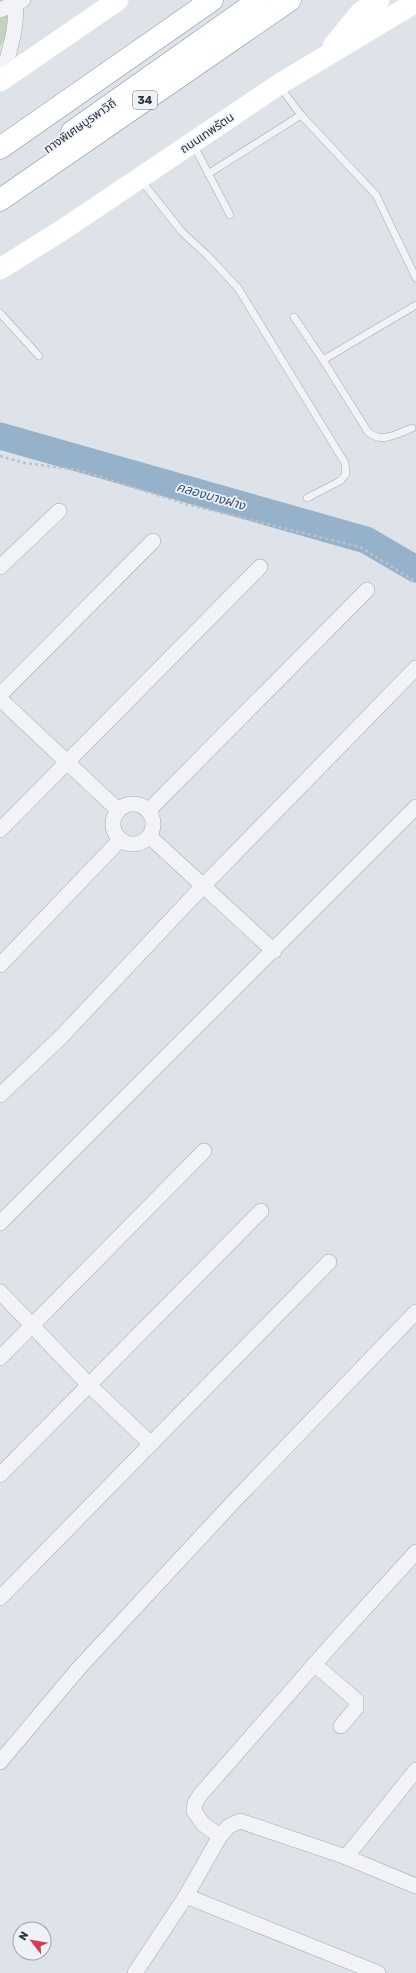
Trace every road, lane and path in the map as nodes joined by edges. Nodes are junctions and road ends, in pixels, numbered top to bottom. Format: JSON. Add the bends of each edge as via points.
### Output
{"nodes":[{"id":1,"x":118,"y":0,"type":"edge"},
{"id":2,"x":194,"y":0,"type":"edge"},
{"id":3,"x":212,"y":0,"type":"edge"},
{"id":4,"x":259,"y":0,"type":"edge"},
{"id":5,"x":268,"y":0,"type":"edge"},
{"id":6,"x":290,"y":0,"type":"edge"},
{"id":7,"x":379,"y":0,"type":"edge"},
{"id":8,"x":18,"y":2,"type":"edge"},
{"id":9,"x":416,"y":2,"type":"edge"},
{"id":10,"x":0,"y":10,"type":"edge"},
{"id":11,"x":236,"y":16,"type":"junction"},
{"id":12,"x":322,"y":60,"type":"junction"},
{"id":13,"x":0,"y":81,"type":"edge"},
{"id":14,"x":278,"y":85,"type":"junction"},
{"id":15,"x":301,"y":114,"type":"junction"},
{"id":16,"x":0,"y":132,"type":"edge"},
{"id":17,"x":192,"y":143,"type":"junction"},
{"id":18,"x":0,"y":148,"type":"edge"},
{"id":19,"x":208,"y":174,"type":"junction"},
{"id":20,"x":140,"y":178,"type":"junction"},
{"id":21,"x":0,"y":182,"type":"edge"},
{"id":22,"x":0,"y":200,"type":"edge"},
{"id":23,"x":230,"y":215,"type":"dead end"},
{"id":24,"x":0,"y":269,"type":"edge"},
{"id":25,"x":416,"y":278,"type":"edge"},
{"id":26,"x":416,"y":305,"type":"edge"},
{"id":27,"x":0,"y":314,"type":"edge"},
{"id":28,"x":294,"y":317,"type":"dead end"},
{"id":29,"x":40,"y":356,"type":"dead end"},
{"id":30,"x":323,"y":360,"type":"junction"},
{"id":31,"x":412,"y":428,"type":"dead end"},
{"id":32,"x":0,"y":456,"type":"edge"},
{"id":33,"x":307,"y":498,"type":"dead end"},
{"id":34,"x":59,"y":511,"type":"dead end"},
{"id":35,"x":153,"y":541,"type":"dead end"},
{"id":36,"x":0,"y":567,"type":"edge"},
{"id":37,"x":260,"y":567,"type":"dead end"},
{"id":38,"x":416,"y":582,"type":"edge"},
{"id":39,"x":367,"y":590,"type":"dead end"},
{"id":40,"x":416,"y":668,"type":"edge"},
{"id":41,"x":0,"y":695,"type":"edge"},
{"id":42,"x":0,"y":699,"type":"edge"},
{"id":43,"x":68,"y":763,"type":"junction"},
{"id":44,"x":416,"y":807,"type":"edge"},
{"id":45,"x":118,"y":810,"type":"junction"},
{"id":46,"x":148,"y":811,"type":"junction"},
{"id":47,"x":0,"y":830,"type":"edge"},
{"id":48,"x":149,"y":836,"type":"junction"},
{"id":49,"x":120,"y":840,"type":"junction"},
{"id":50,"x":203,"y":886,"type":"junction"},
{"id":51,"x":274,"y":951,"type":"junction"},
{"id":52,"x":0,"y":965,"type":"edge"},
{"id":53,"x":0,"y":1096,"type":"edge"},
{"id":54,"x":204,"y":1151,"type":"dead end"},
{"id":55,"x":261,"y":1211,"type":"dead end"},
{"id":56,"x":0,"y":1223,"type":"edge"},
{"id":57,"x":329,"y":1262,"type":"dead end"},
{"id":58,"x":0,"y":1292,"type":"edge"},
{"id":59,"x":416,"y":1312,"type":"edge"},
{"id":60,"x":32,"y":1326,"type":"junction"},
{"id":61,"x":0,"y":1358,"type":"edge"},
{"id":62,"x":89,"y":1385,"type":"junction"},
{"id":63,"x":151,"y":1444,"type":"junction"},
{"id":64,"x":0,"y":1475,"type":"edge"},
{"id":65,"x":416,"y":1552,"type":"edge"},
{"id":66,"x":0,"y":1598,"type":"edge"},
{"id":67,"x":314,"y":1664,"type":"junction"},
{"id":68,"x":342,"y":1726,"type":"dead end"},
{"id":69,"x":0,"y":1762,"type":"edge"},
{"id":70,"x":416,"y":1770,"type":"edge"},
{"id":71,"x":220,"y":1836,"type":"junction"},
{"id":72,"x":346,"y":1857,"type":"junction"},
{"id":73,"x":416,"y":1886,"type":"edge"},
{"id":74,"x":186,"y":1896,"type":"junction"},
{"id":75,"x":135,"y":1973,"type":"edge"},
{"id":76,"x":378,"y":1973,"type":"edge"}],
"edges":[{"from":1,"to":13,"type":"main road"},
{"from":2,"to":16,"type":"highway"},
{"from":3,"to":18,"type":"highway"},
{"from":4,"to":11,"type":"highway","name":"ทางพิเศษบูรพาวิถี"},
{"from":5,"to":11,"type":"highway"},
{"from":6,"to":22,"type":"highway","number":"34"},
{"from":7,"to":12,"type":"main road","via":[[361,12]]},
{"from":8,"to":10,"type":"street"},
{"from":8,"to":13,"type":"street","via":[[15,26]]},
{"from":9,"to":12,"type":"main road","name":"ถนนเทพรัตน"},
{"from":11,"to":21,"type":"highway","name":"ทางพิเศษบูรพาวิถี"},
{"from":12,"to":14,"type":"main road","name":"ถนนเทพรัตน"},
{"from":14,"to":15,"type":"lane"},
{"from":14,"to":17,"type":"main road","name":"ถนนเทพรัตน"},
{"from":15,"to":19,"type":"lane"},
{"from":15,"to":25,"type":"lane","via":[[376,195]]},
{"from":17,"to":19,"type":"lane"},
{"from":17,"to":20,"type":"main road","name":"ถนนเทพรัตน"},
{"from":19,"to":23,"type":"lane"},
{"from":20,"to":24,"type":"main road","name":"ถนนเทพรัตน"},
{"from":20,"to":33,"type":"lane","via":[[182,232],[238,288],[345,463],[346,474],[340,481]]},
{"from":26,"to":30,"type":"lane"},
{"from":27,"to":29,"type":"lane"},
{"from":28,"to":30,"type":"lane"},
{"from":30,"to":31,"type":"lane","via":[[368,432],[374,437],[383,439]]},
{"from":32,"to":38,"type":"path","via":[[25,463],[78,470],[186,504],[360,547]]},
{"from":34,"to":36,"type":"street"},
{"from":35,"to":41,"type":"street"},
{"from":37,"to":43,"type":"street"},
{"from":39,"to":46,"type":"street"},
{"from":40,"to":50,"type":"street"},
{"from":42,"to":43,"type":"street"},
{"from":43,"to":45,"type":"street"},
{"from":43,"to":47,"type":"street"},
{"from":44,"to":51,"type":"street"},
{"from":45,"to":46,"type":"street","via":[[124,806],[137,804]]},
{"from":45,"to":49,"type":"street","via":[[114,815],[113,829]]},
{"from":46,"to":48,"type":"street","via":[[153,824]]},
{"from":48,"to":49,"type":"street","via":[[132,845]]},
{"from":48,"to":50,"type":"street"},
{"from":49,"to":52,"type":"street"},
{"from":50,"to":51,"type":"street"},
{"from":50,"to":53,"type":"street","via":[[61,1037]]},
{"from":51,"to":56,"type":"street"},
{"from":54,"to":60,"type":"street"},
{"from":55,"to":62,"type":"street"},
{"from":57,"to":63,"type":"street"},
{"from":58,"to":60,"type":"street"},
{"from":59,"to":69,"type":"street","via":[[79,1668]]},
{"from":60,"to":61,"type":"street"},
{"from":60,"to":62,"type":"street"},
{"from":62,"to":63,"type":"street"},
{"from":62,"to":64,"type":"street"},
{"from":63,"to":66,"type":"street"},
{"from":65,"to":67,"type":"street"},
{"from":67,"to":68,"type":"street","via":[[356,1700],[356,1708]]},
{"from":67,"to":71,"type":"street","via":[[195,1803],[194,1812],[202,1824]]},
{"from":70,"to":72,"type":"street"},
{"from":71,"to":72,"type":"street","via":[[229,1826],[240,1821]]},
{"from":71,"to":74,"type":"street"},
{"from":72,"to":73,"type":"street"},
{"from":74,"to":75,"type":"street"},
{"from":74,"to":76,"type":"street"}]}
